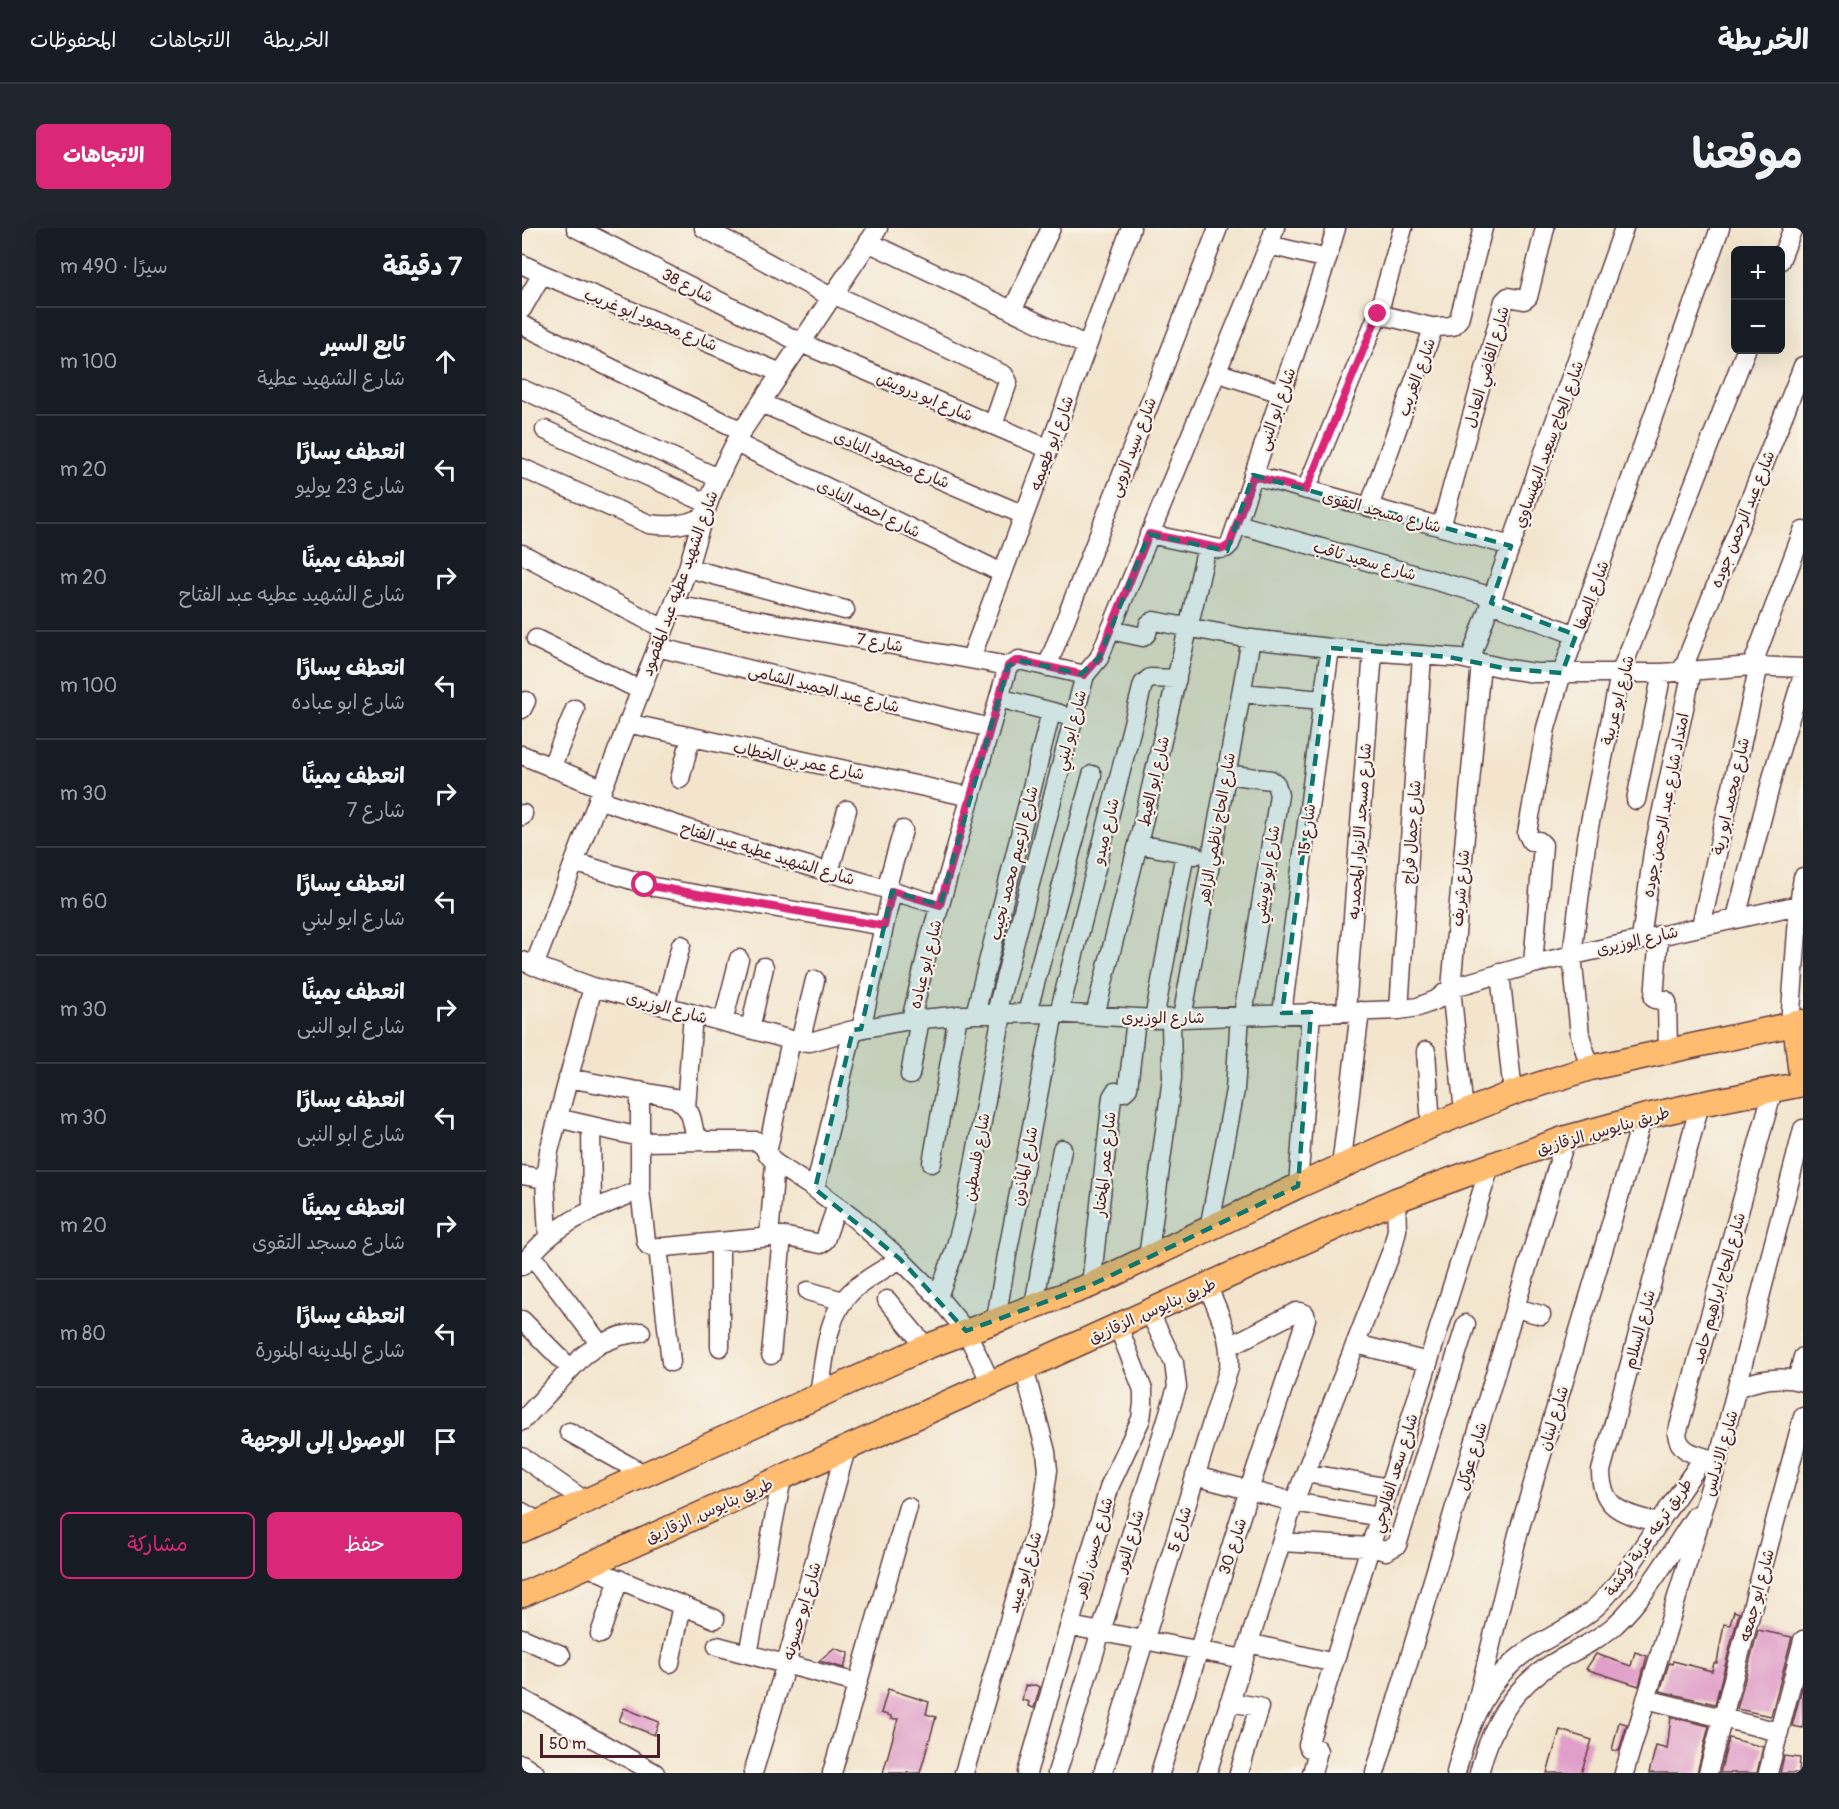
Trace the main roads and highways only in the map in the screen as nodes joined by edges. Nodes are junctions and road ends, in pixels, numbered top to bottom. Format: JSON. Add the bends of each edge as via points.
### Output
{"nodes":[{"id":1,"x":1796,"y":1023,"type":"edge"},
{"id":2,"x":1803,"y":1084,"type":"edge"},
{"id":3,"x":528,"y":1521,"type":"edge"},
{"id":4,"x":522,"y":1595,"type":"edge"}],
"edges":[{"from":1,"to":2,"type":"main road"},
{"from":1,"to":3,"type":"main road","via":[[1590,1068],[1464,1112],[1091,1285],[926,1347],[585,1501]]},
{"from":2,"to":4,"type":"main road","name":"طريق بنايوس, الزقازيق","via":[[1700,1104],[1566,1138],[1396,1200]]}]}
